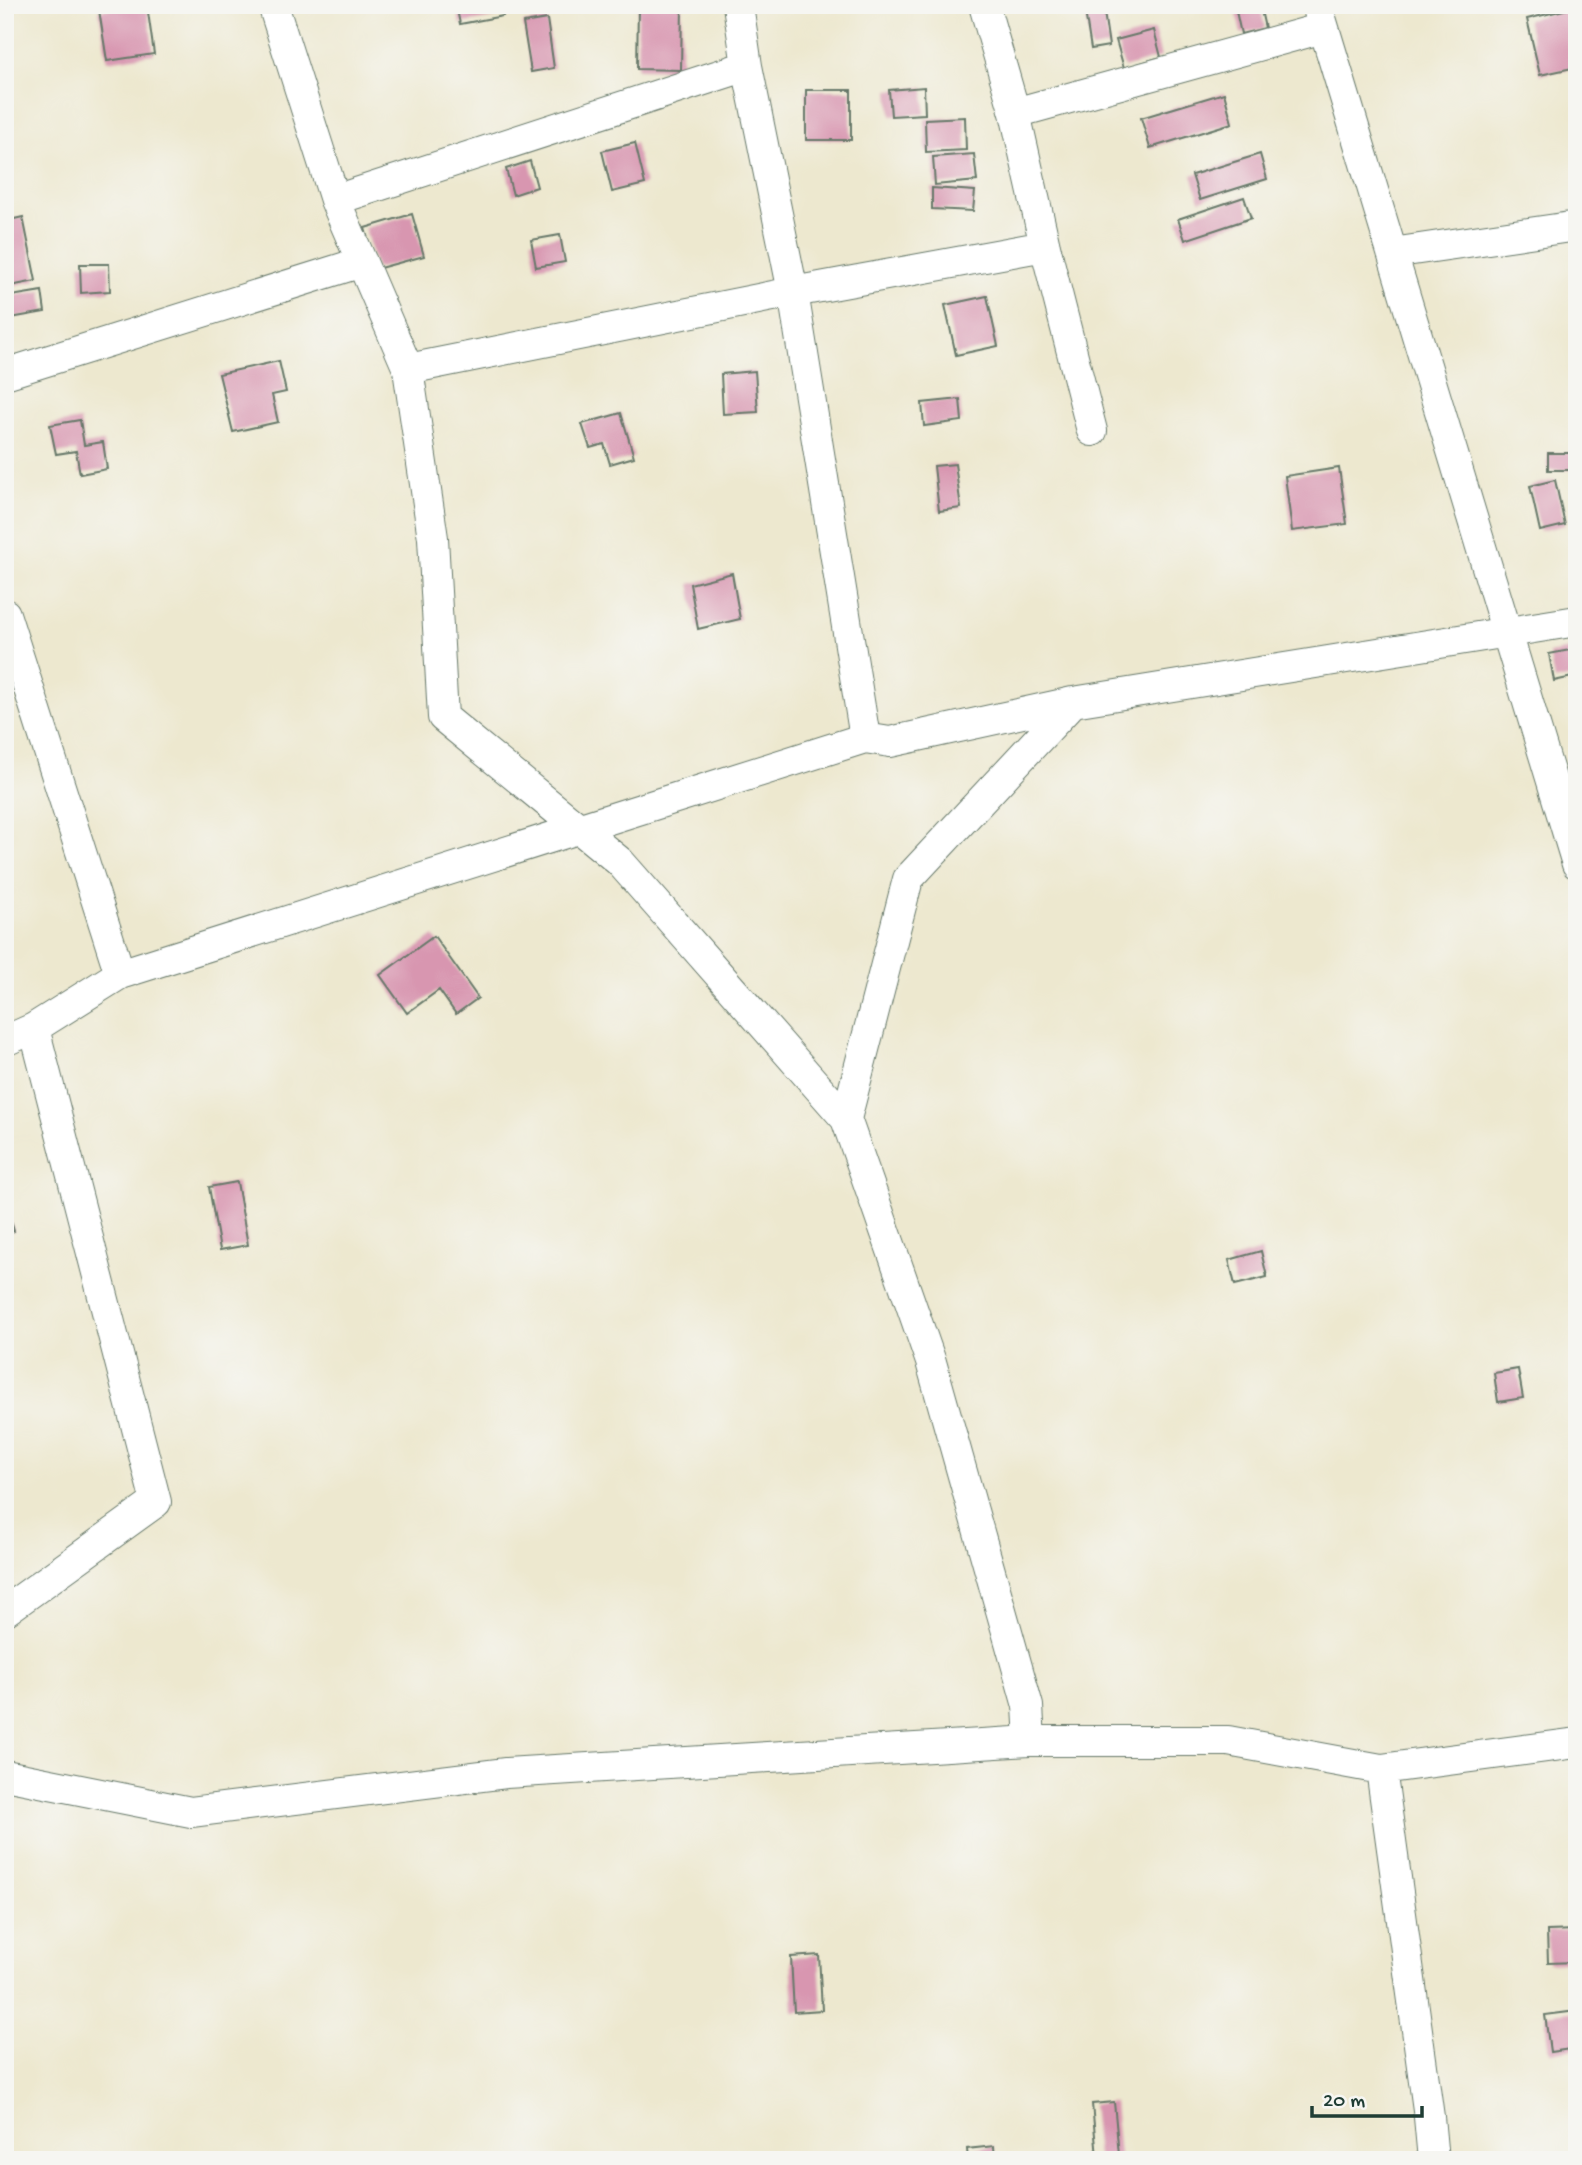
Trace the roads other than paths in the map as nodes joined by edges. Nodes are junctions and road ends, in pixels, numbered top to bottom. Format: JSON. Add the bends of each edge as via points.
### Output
{"nodes":[{"id":1,"x":273,"y":5,"type":"edge"},
{"id":2,"x":738,"y":5,"type":"edge"},
{"id":3,"x":984,"y":5,"type":"edge"},
{"id":4,"x":1320,"y":17,"type":"edge"},
{"id":5,"x":747,"y":66,"type":"junction"},
{"id":6,"x":1015,"y":113,"type":"junction"},
{"id":7,"x":335,"y":200,"type":"junction"},
{"id":8,"x":1577,"y":226,"type":"edge"},
{"id":9,"x":1045,"y":246,"type":"junction"},
{"id":10,"x":1392,"y":253,"type":"junction"},
{"id":11,"x":362,"y":262,"type":"junction"},
{"id":12,"x":793,"y":292,"type":"junction"},
{"id":13,"x":408,"y":369,"type":"junction"},
{"id":14,"x":5,"y":374,"type":"edge"},
{"id":15,"x":1092,"y":431,"type":"dead end"},
{"id":16,"x":5,"y":614,"type":"edge"},
{"id":17,"x":1577,"y":621,"type":"edge"},
{"id":18,"x":1506,"y":632,"type":"junction"},
{"id":19,"x":1073,"y":702,"type":"junction"},
{"id":20,"x":865,"y":738,"type":"junction"},
{"id":21,"x":579,"y":829,"type":"junction"},
{"id":22,"x":1577,"y":864,"type":"edge"},
{"id":23,"x":120,"y":974,"type":"junction"},
{"id":24,"x":34,"y":1028,"type":"junction"},
{"id":25,"x":5,"y":1041,"type":"edge"},
{"id":26,"x":846,"y":1119,"type":"junction"},
{"id":27,"x":5,"y":1611,"type":"edge"},
{"id":28,"x":1030,"y":1741,"type":"junction"},
{"id":29,"x":1577,"y":1743,"type":"edge"},
{"id":30,"x":1381,"y":1769,"type":"junction"},
{"id":31,"x":5,"y":1775,"type":"edge"},
{"id":32,"x":1433,"y":2160,"type":"edge"}],
"edges":[{"from":1,"to":7,"type":"street"},
{"from":2,"to":5,"type":"street"},
{"from":3,"to":6,"type":"street"},
{"from":4,"to":6,"type":"street"},
{"from":4,"to":10,"type":"street"},
{"from":5,"to":7,"type":"street"},
{"from":5,"to":12,"type":"street"},
{"from":6,"to":9,"type":"street"},
{"from":7,"to":11,"type":"street"},
{"from":8,"to":10,"type":"street"},
{"from":9,"to":12,"type":"street"},
{"from":9,"to":15,"type":"street"},
{"from":10,"to":18,"type":"street"},
{"from":11,"to":13,"type":"street"},
{"from":11,"to":14,"type":"street"},
{"from":12,"to":13,"type":"street"},
{"from":12,"to":20,"type":"street"},
{"from":13,"to":21,"type":"street","via":[[433,538],[443,717]]},
{"from":16,"to":23,"type":"street"},
{"from":17,"to":18,"type":"street"},
{"from":18,"to":19,"type":"street"},
{"from":18,"to":22,"type":"street"},
{"from":19,"to":20,"type":"street","via":[[890,742]]},
{"from":19,"to":26,"type":"street","via":[[908,879]]},
{"from":20,"to":21,"type":"street"},
{"from":21,"to":23,"type":"street"},
{"from":21,"to":26,"type":"street","via":[[620,862]]},
{"from":23,"to":24,"type":"street"},
{"from":24,"to":25,"type":"street"},
{"from":24,"to":27,"type":"street","via":[[156,1502]]},
{"from":26,"to":28,"type":"street","via":[[931,1362],[1028,1706]]},
{"from":28,"to":30,"type":"street","via":[[1228,1741]]},
{"from":28,"to":31,"type":"street","via":[[506,1773],[191,1812]]},
{"from":29,"to":30,"type":"street"},
{"from":30,"to":32,"type":"street"}]}
